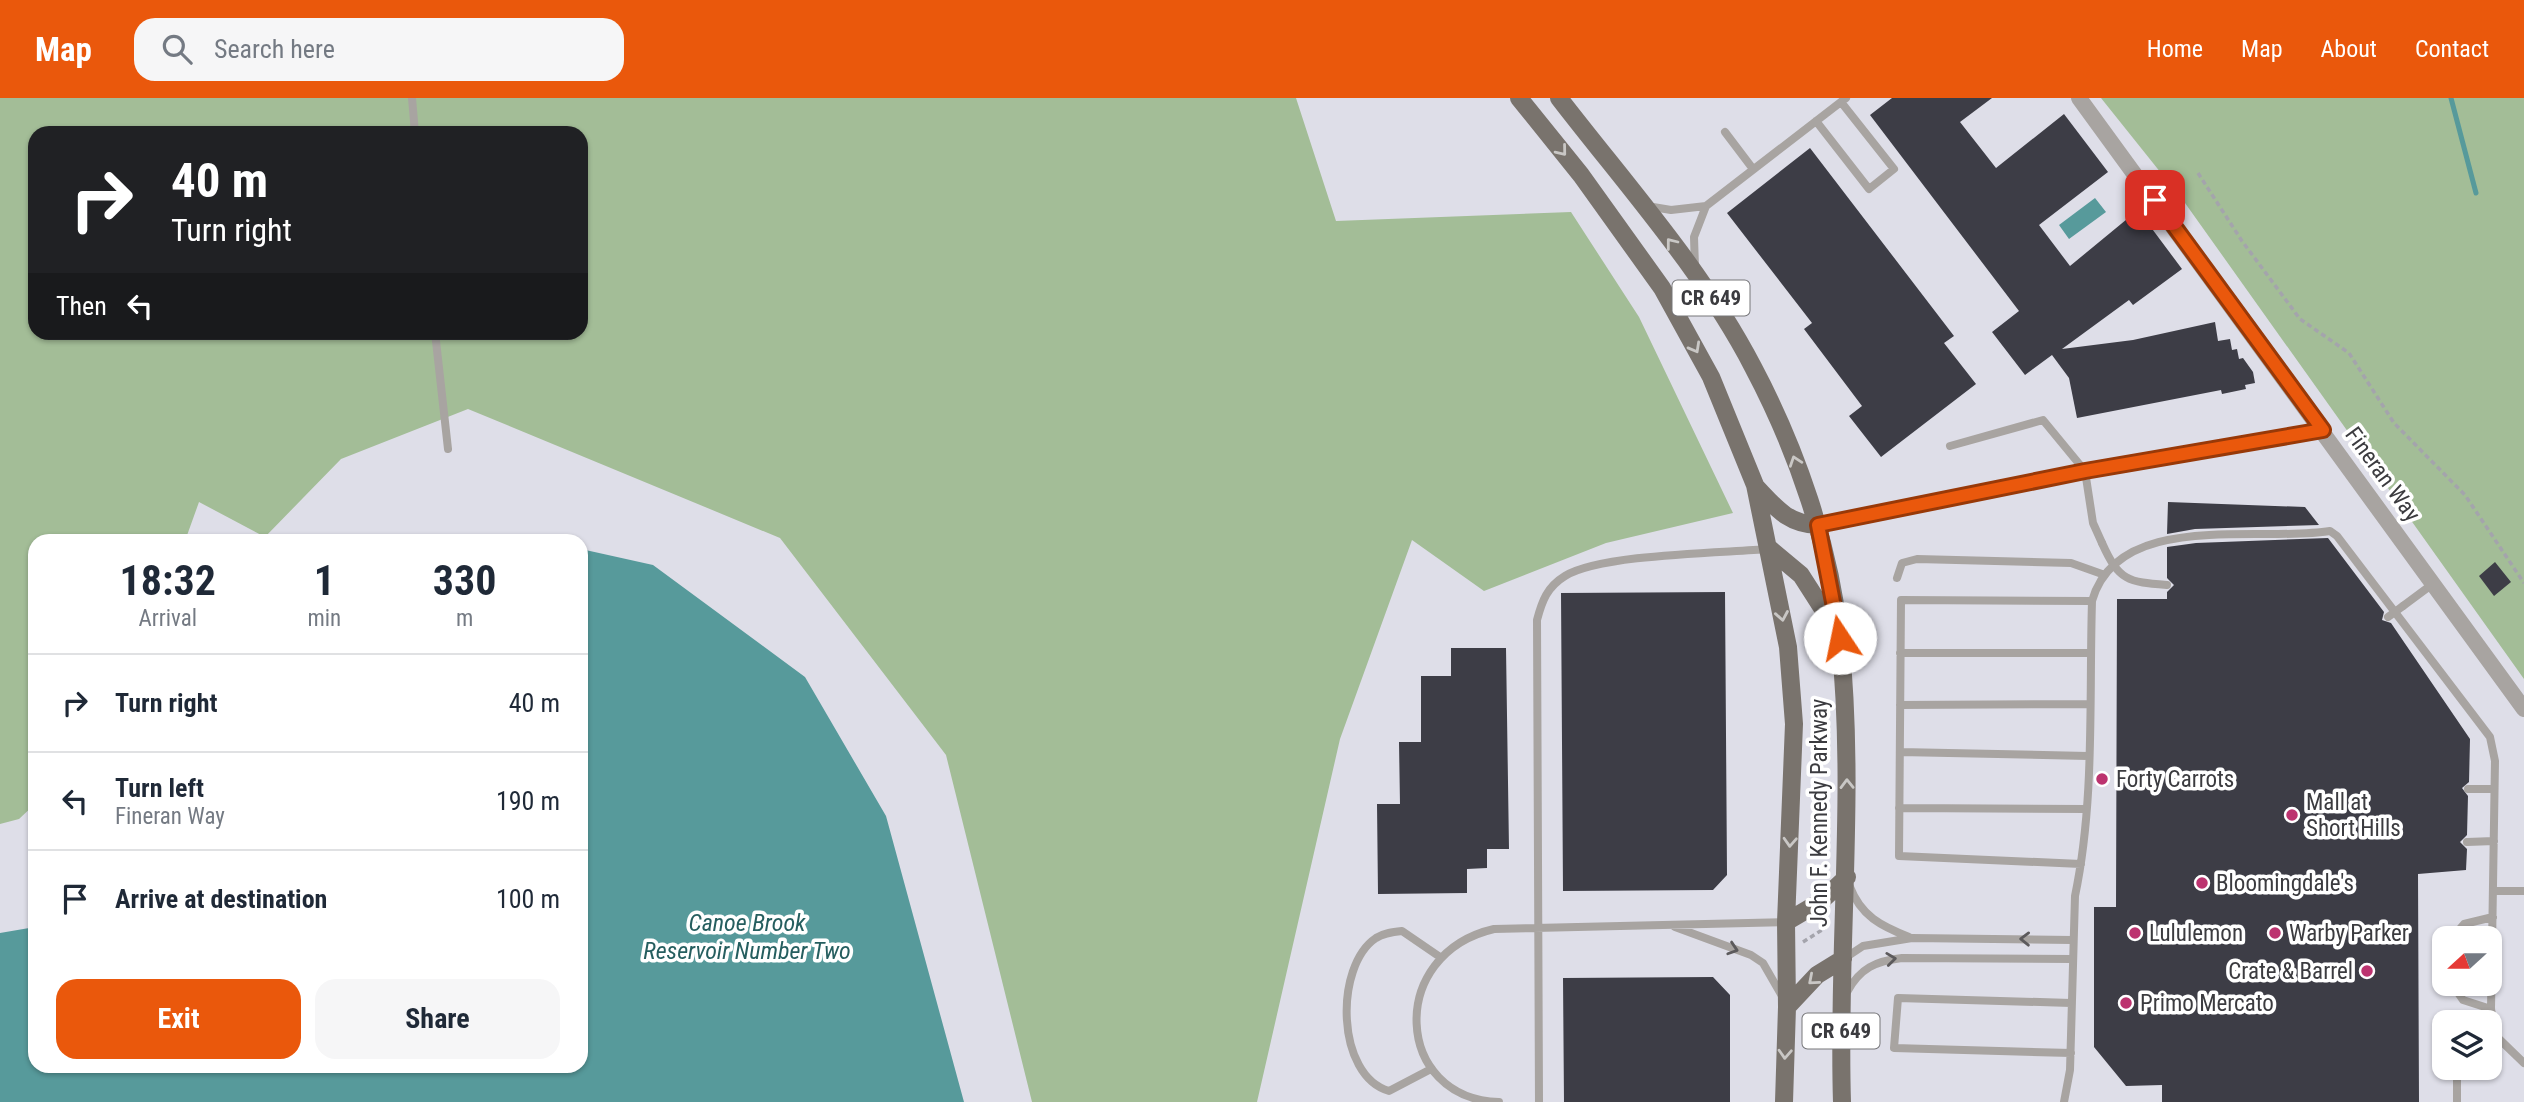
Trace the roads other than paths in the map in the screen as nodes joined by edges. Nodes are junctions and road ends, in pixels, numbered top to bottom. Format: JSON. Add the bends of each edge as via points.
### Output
{"nodes":[{"id":1,"x":412,"y":98,"type":"edge"},
{"id":2,"x":1519,"y":98,"type":"edge"},
{"id":3,"x":1559,"y":98,"type":"edge"},
{"id":4,"x":2079,"y":98,"type":"edge"},
{"id":5,"x":1844,"y":100,"type":"edge"},
{"id":6,"x":1816,"y":121,"type":"junction"},
{"id":7,"x":414,"y":126,"type":"edge"},
{"id":8,"x":1725,"y":132,"type":"dead end"},
{"id":9,"x":1753,"y":169,"type":"junction"},
{"id":10,"x":1642,"y":205,"type":"junction"},
{"id":11,"x":1706,"y":206,"type":"junction"},
{"id":12,"x":1695,"y":273,"type":"junction"},
{"id":13,"x":436,"y":340,"type":"edge"},
{"id":14,"x":2323,"y":430,"type":"junction"},
{"id":15,"x":1950,"y":446,"type":"dead end"},
{"id":16,"x":448,"y":449,"type":"dead end"},
{"id":17,"x":2085,"y":471,"type":"junction"},
{"id":18,"x":1755,"y":485,"type":"junction"},
{"id":19,"x":1818,"y":525,"type":"junction"},
{"id":20,"x":1770,"y":549,"type":"junction"},
{"id":21,"x":2102,"y":574,"type":"junction"},
{"id":22,"x":1897,"y":578,"type":"dead end"},
{"id":23,"x":2434,"y":583,"type":"junction"},
{"id":24,"x":2167,"y":585,"type":"dead end"},
{"id":25,"x":2092,"y":601,"type":"junction"},
{"id":26,"x":2388,"y":617,"type":"dead end"},
{"id":27,"x":1840,"y":638,"type":"junction"},
{"id":28,"x":1900,"y":653,"type":"junction"},
{"id":29,"x":2090,"y":653,"type":"junction"},
{"id":30,"x":2089,"y":704,"type":"junction"},
{"id":31,"x":1900,"y":705,"type":"junction"},
{"id":32,"x":2524,"y":709,"type":"edge"},
{"id":33,"x":1900,"y":752,"type":"junction"},
{"id":34,"x":2088,"y":756,"type":"junction"},
{"id":35,"x":2468,"y":789,"type":"dead end"},
{"id":36,"x":2494,"y":789,"type":"junction"},
{"id":37,"x":1899,"y":808,"type":"junction"},
{"id":38,"x":2086,"y":809,"type":"junction"},
{"id":39,"x":2494,"y":841,"type":"junction"},
{"id":40,"x":2467,"y":842,"type":"dead end"},
{"id":41,"x":2081,"y":864,"type":"junction"},
{"id":42,"x":1847,"y":877,"type":"junction"},
{"id":43,"x":2493,"y":891,"type":"junction"},
{"id":44,"x":2524,"y":891,"type":"edge"},
{"id":45,"x":2493,"y":917,"type":"junction"},
{"id":46,"x":1786,"y":922,"type":"junction"},
{"id":47,"x":1669,"y":925,"type":"junction"},
{"id":48,"x":2462,"y":926,"type":"edge"},
{"id":49,"x":1539,"y":928,"type":"junction"},
{"id":50,"x":1912,"y":939,"type":"junction"},
{"id":51,"x":2072,"y":940,"type":"junction"},
{"id":52,"x":1440,"y":957,"type":"junction"},
{"id":53,"x":1843,"y":959,"type":"junction"},
{"id":54,"x":2072,"y":959,"type":"junction"},
{"id":55,"x":2460,"y":996,"type":"edge"},
{"id":56,"x":1842,"y":1001,"type":"junction"},
{"id":57,"x":2071,"y":1003,"type":"junction"},
{"id":58,"x":1787,"y":1007,"type":"junction"},
{"id":59,"x":2491,"y":1009,"type":"joint"},
{"id":60,"x":2502,"y":1045,"type":"edge"},
{"id":61,"x":2071,"y":1052,"type":"junction"},
{"id":62,"x":2524,"y":1063,"type":"edge"},
{"id":63,"x":1431,"y":1069,"type":"junction"},
{"id":64,"x":2457,"y":1080,"type":"edge"},
{"id":65,"x":1499,"y":1102,"type":"edge"},
{"id":66,"x":1539,"y":1102,"type":"edge"},
{"id":67,"x":1784,"y":1102,"type":"edge"},
{"id":68,"x":1842,"y":1102,"type":"edge"},
{"id":69,"x":2064,"y":1102,"type":"edge"},
{"id":70,"x":2457,"y":1102,"type":"edge"}],
"edges":[{"from":1,"to":7,"type":"lane"},
{"from":2,"to":18,"type":"main road","name":"John F. Kennedy Parkway","number":"CR 649","one_way":true,"via":[[1662,288],[1711,377]]},
{"from":3,"to":10,"type":"main road","name":"John F. Kennedy Parkway","number":"CR 649"},
{"from":4,"to":14,"type":"street","name":"Fineran Way"},
{"from":5,"to":6,"type":"lane"},
{"from":5,"to":6,"type":"lane","via":[[1894,169],[1869,189]]},
{"from":6,"to":9,"type":"lane"},
{"from":8,"to":9,"type":"lane"},
{"from":9,"to":11,"type":"lane"},
{"from":10,"to":11,"type":"lane","via":[[1671,210]]},
{"from":12,"to":10,"type":"main road","name":"John F. Kennedy Parkway","number":"CR 649","one_way":true},
{"from":11,"to":12,"type":"lane","via":[[1694,237]]},
{"from":19,"to":12,"type":"main road","name":"John F. Kennedy Parkway","number":"CR 649","one_way":true,"via":[[1789,444],[1753,366]]},
{"from":13,"to":16,"type":"lane"},
{"from":14,"to":17,"type":"street"},
{"from":14,"to":23,"type":"street","name":"Fineran Way"},
{"from":15,"to":17,"type":"lane","via":[[2043,420]]},
{"from":17,"to":19,"type":"street"},
{"from":17,"to":24,"type":"lane","bridge":true,"via":[[2093,523],[2111,564],[2132,583]]},
{"from":18,"to":19,"type":"main road","via":[[1784,516]]},
{"from":18,"to":20,"type":"main road","name":"John F. Kennedy Parkway","number":"CR 649"},
{"from":19,"to":27,"type":"main road","name":"John F. Kennedy Parkway","number":"CR 649"},
{"from":20,"to":27,"type":"main road","via":[[1801,575]]},
{"from":20,"to":46,"type":"main road","name":"John F. Kennedy Parkway","number":"CR 649","one_way":true,"via":[[1788,647],[1794,724]]},
{"from":20,"to":49,"type":"lane","via":[[1598,563],[1564,576],[1543,596],[1537,620]]},
{"from":21,"to":22,"type":"lane","via":[[2071,563],[1917,559],[1902,563]]},
{"from":21,"to":25,"type":"lane"},
{"from":21,"to":36,"type":"lane","via":[[2149,545],[2184,537],[2330,531],[2490,737]]},
{"from":23,"to":26,"type":"lane","bridge":true},
{"from":23,"to":32,"type":"street","name":"Fineran Way"},
{"from":25,"to":28,"type":"lane","via":[[1901,600]]},
{"from":25,"to":29,"type":"lane"},
{"from":42,"to":27,"type":"main road","name":"John F. Kennedy Parkway","number":"CR 649","one_way":true},
{"from":28,"to":29,"type":"lane"},
{"from":28,"to":31,"type":"lane"},
{"from":29,"to":30,"type":"lane"},
{"from":30,"to":31,"type":"lane"},
{"from":30,"to":34,"type":"lane"},
{"from":31,"to":33,"type":"lane"},
{"from":33,"to":34,"type":"lane"},
{"from":33,"to":37,"type":"lane"},
{"from":34,"to":38,"type":"lane"},
{"from":35,"to":36,"type":"lane"},
{"from":36,"to":39,"type":"lane"},
{"from":37,"to":38,"type":"lane"},
{"from":37,"to":41,"type":"lane","via":[[1899,856]]},
{"from":38,"to":41,"type":"lane"},
{"from":39,"to":40,"type":"lane"},
{"from":39,"to":43,"type":"lane"},
{"from":41,"to":51,"type":"lane"},
{"from":42,"to":46,"type":"main road","via":[[1820,902]]},
{"from":42,"to":50,"type":"lane","via":[[1862,911]]},
{"from":42,"to":53,"type":"main road","name":"John F. Kennedy Parkway","number":"CR 649"},
{"from":43,"to":44,"type":"lane"},
{"from":43,"to":45,"type":"lane"},
{"from":45,"to":48,"type":"lane"},
{"from":45,"to":59,"type":"lane"},
{"from":46,"to":47,"type":"lane"},
{"from":46,"to":58,"type":"main road","name":"John F. Kennedy Parkway","number":"CR 649"},
{"from":47,"to":49,"type":"lane"},
{"from":47,"to":58,"type":"lane","one_way":true,"via":[[1763,963]]},
{"from":49,"to":52,"type":"lane","via":[[1471,934]]},
{"from":49,"to":66,"type":"lane"},
{"from":51,"to":50,"type":"lane","one_way":true},
{"from":50,"to":53,"type":"lane","via":[[1863,946]]},
{"from":51,"to":54,"type":"lane"},
{"from":52,"to":63,"type":"lane","via":[[1424,980],[1417,1014],[1421,1048]]},
{"from":52,"to":63,"type":"lane","via":[[1402,931],[1375,939],[1355,966],[1347,1002],[1353,1049],[1373,1084],[1390,1091]]},
{"from":53,"to":56,"type":"main road","name":"John F. Kennedy Parkway","number":"CR 649"},
{"from":53,"to":58,"type":"main road","one_way":true,"via":[[1817,975]]},
{"from":56,"to":54,"type":"lane","one_way":true,"via":[[1853,982],[1877,961]]},
{"from":54,"to":57,"type":"lane"},
{"from":55,"to":59,"type":"lane"},
{"from":56,"to":68,"type":"main road","name":"John F. Kennedy Parkway","number":"CR 649"},
{"from":57,"to":61,"type":"lane"},
{"from":57,"to":61,"type":"lane","via":[[1898,998],[1894,1048]]},
{"from":58,"to":67,"type":"main road","name":"John F. Kennedy Parkway","number":"CR 649","one_way":true},
{"from":60,"to":62,"type":"lane"},
{"from":61,"to":69,"type":"lane"},
{"from":63,"to":65,"type":"lane","via":[[1470,1097]]},
{"from":64,"to":70,"type":"lane"}]}
